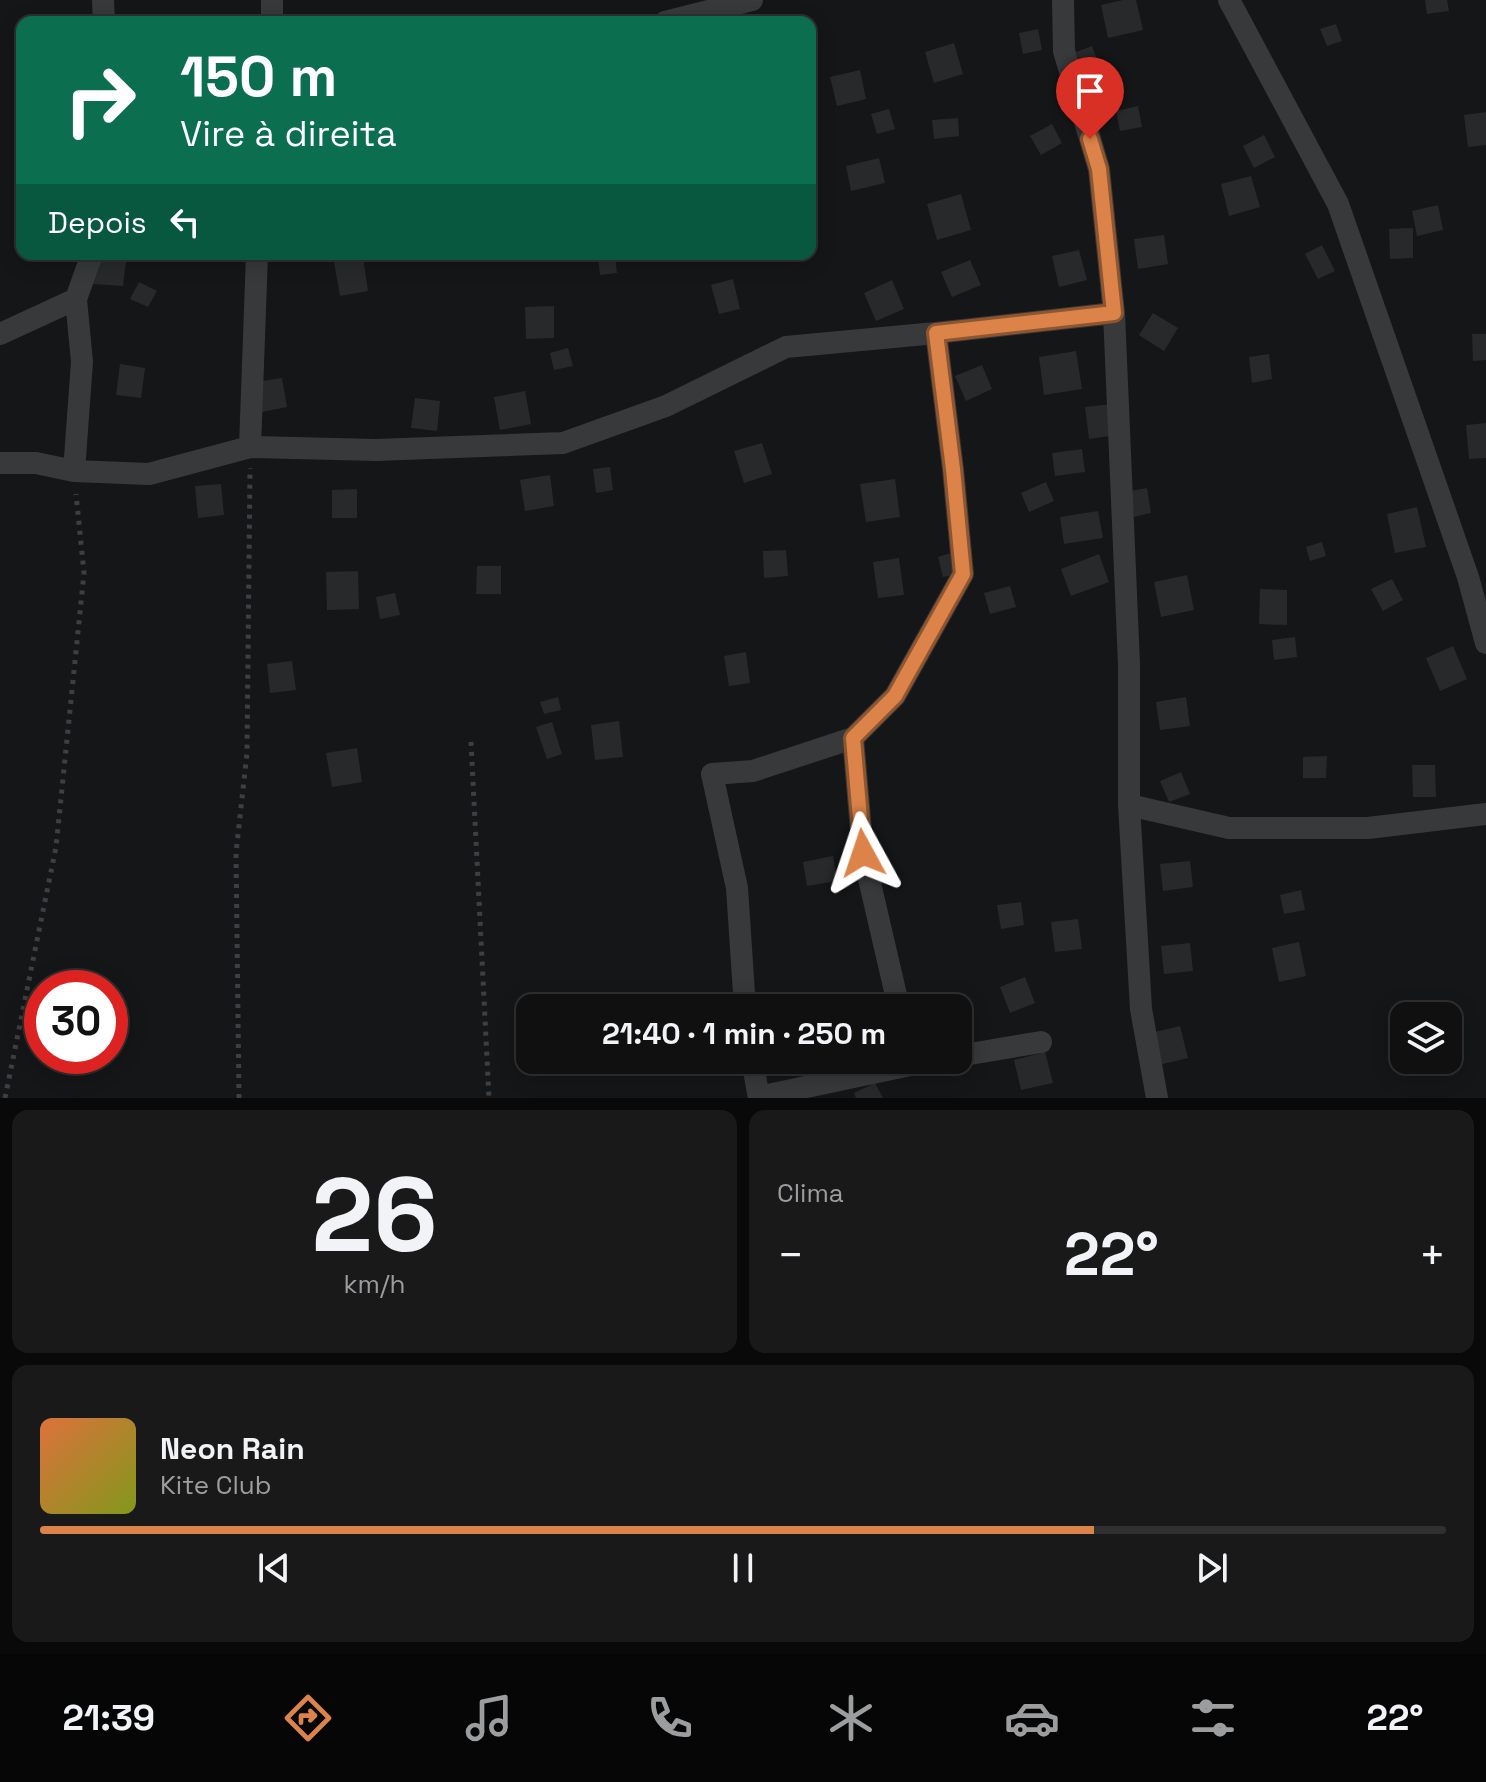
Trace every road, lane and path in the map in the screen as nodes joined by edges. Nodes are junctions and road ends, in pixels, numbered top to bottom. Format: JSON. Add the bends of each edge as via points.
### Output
{"nodes":[{"id":1,"x":752,"y":0,"type":"edge"},
{"id":2,"x":1062,"y":0,"type":"edge"},
{"id":3,"x":1229,"y":0,"type":"edge"},
{"id":4,"x":689,"y":16,"type":"edge"},
{"id":5,"x":90,"y":260,"type":"edge"},
{"id":6,"x":257,"y":260,"type":"edge"},
{"id":7,"x":76,"y":299,"type":"junction"},
{"id":8,"x":1114,"y":313,"type":"junction"},
{"id":9,"x":936,"y":333,"type":"junction"},
{"id":10,"x":0,"y":334,"type":"edge"},
{"id":11,"x":250,"y":447,"type":"junction"},
{"id":12,"x":0,"y":463,"type":"edge"},
{"id":13,"x":74,"y":471,"type":"junction"},
{"id":14,"x":1486,"y":643,"type":"edge"},
{"id":15,"x":853,"y":738,"type":"junction"},
{"id":16,"x":471,"y":742,"type":"dead end"},
{"id":17,"x":1129,"y":805,"type":"junction"},
{"id":18,"x":1486,"y":814,"type":"edge"},
{"id":19,"x":744,"y":994,"type":"edge"},
{"id":20,"x":896,"y":994,"type":"edge"},
{"id":21,"x":1041,"y":1042,"type":"dead end"},
{"id":22,"x":972,"y":1054,"type":"edge"},
{"id":23,"x":755,"y":1074,"type":"edge"},
{"id":24,"x":861,"y":1074,"type":"edge"},
{"id":25,"x":759,"y":1097,"type":"edge"},
{"id":26,"x":5,"y":1098,"type":"edge"},
{"id":27,"x":239,"y":1098,"type":"edge"},
{"id":28,"x":489,"y":1098,"type":"edge"},
{"id":29,"x":1157,"y":1098,"type":"edge"}],
"edges":[{"from":1,"to":4,"type":"street"},
{"from":2,"to":8,"type":"street","via":[[1064,51],[1099,169]]},
{"from":3,"to":14,"type":"street","via":[[1338,204],[1468,577]]},
{"from":5,"to":7,"type":"street"},
{"from":6,"to":11,"type":"street"},
{"from":7,"to":10,"type":"street"},
{"from":7,"to":13,"type":"street","via":[[82,362]]},
{"from":8,"to":9,"type":"street"},
{"from":8,"to":17,"type":"street","via":[[1129,664]]},
{"from":9,"to":11,"type":"street","via":[[786,347],[666,406],[563,443],[376,450]]},
{"from":9,"to":15,"type":"street","via":[[963,574],[895,696]]},
{"from":11,"to":13,"type":"street","via":[[149,474]]},
{"from":11,"to":27,"type":"path","via":[[247,753],[236,853]]},
{"from":12,"to":13,"type":"street"},
{"from":13,"to":26,"type":"path","via":[[84,573],[56,847]]},
{"from":15,"to":19,"type":"street","via":[[753,771],[712,774],[737,888]]},
{"from":15,"to":20,"type":"street","via":[[863,853]]},
{"from":16,"to":28,"type":"path"},
{"from":17,"to":18,"type":"street","via":[[1229,828],[1368,828]]},
{"from":17,"to":29,"type":"street","via":[[1141,1009]]},
{"from":21,"to":22,"type":"street"},
{"from":23,"to":25,"type":"street"},
{"from":24,"to":25,"type":"street"}]}
